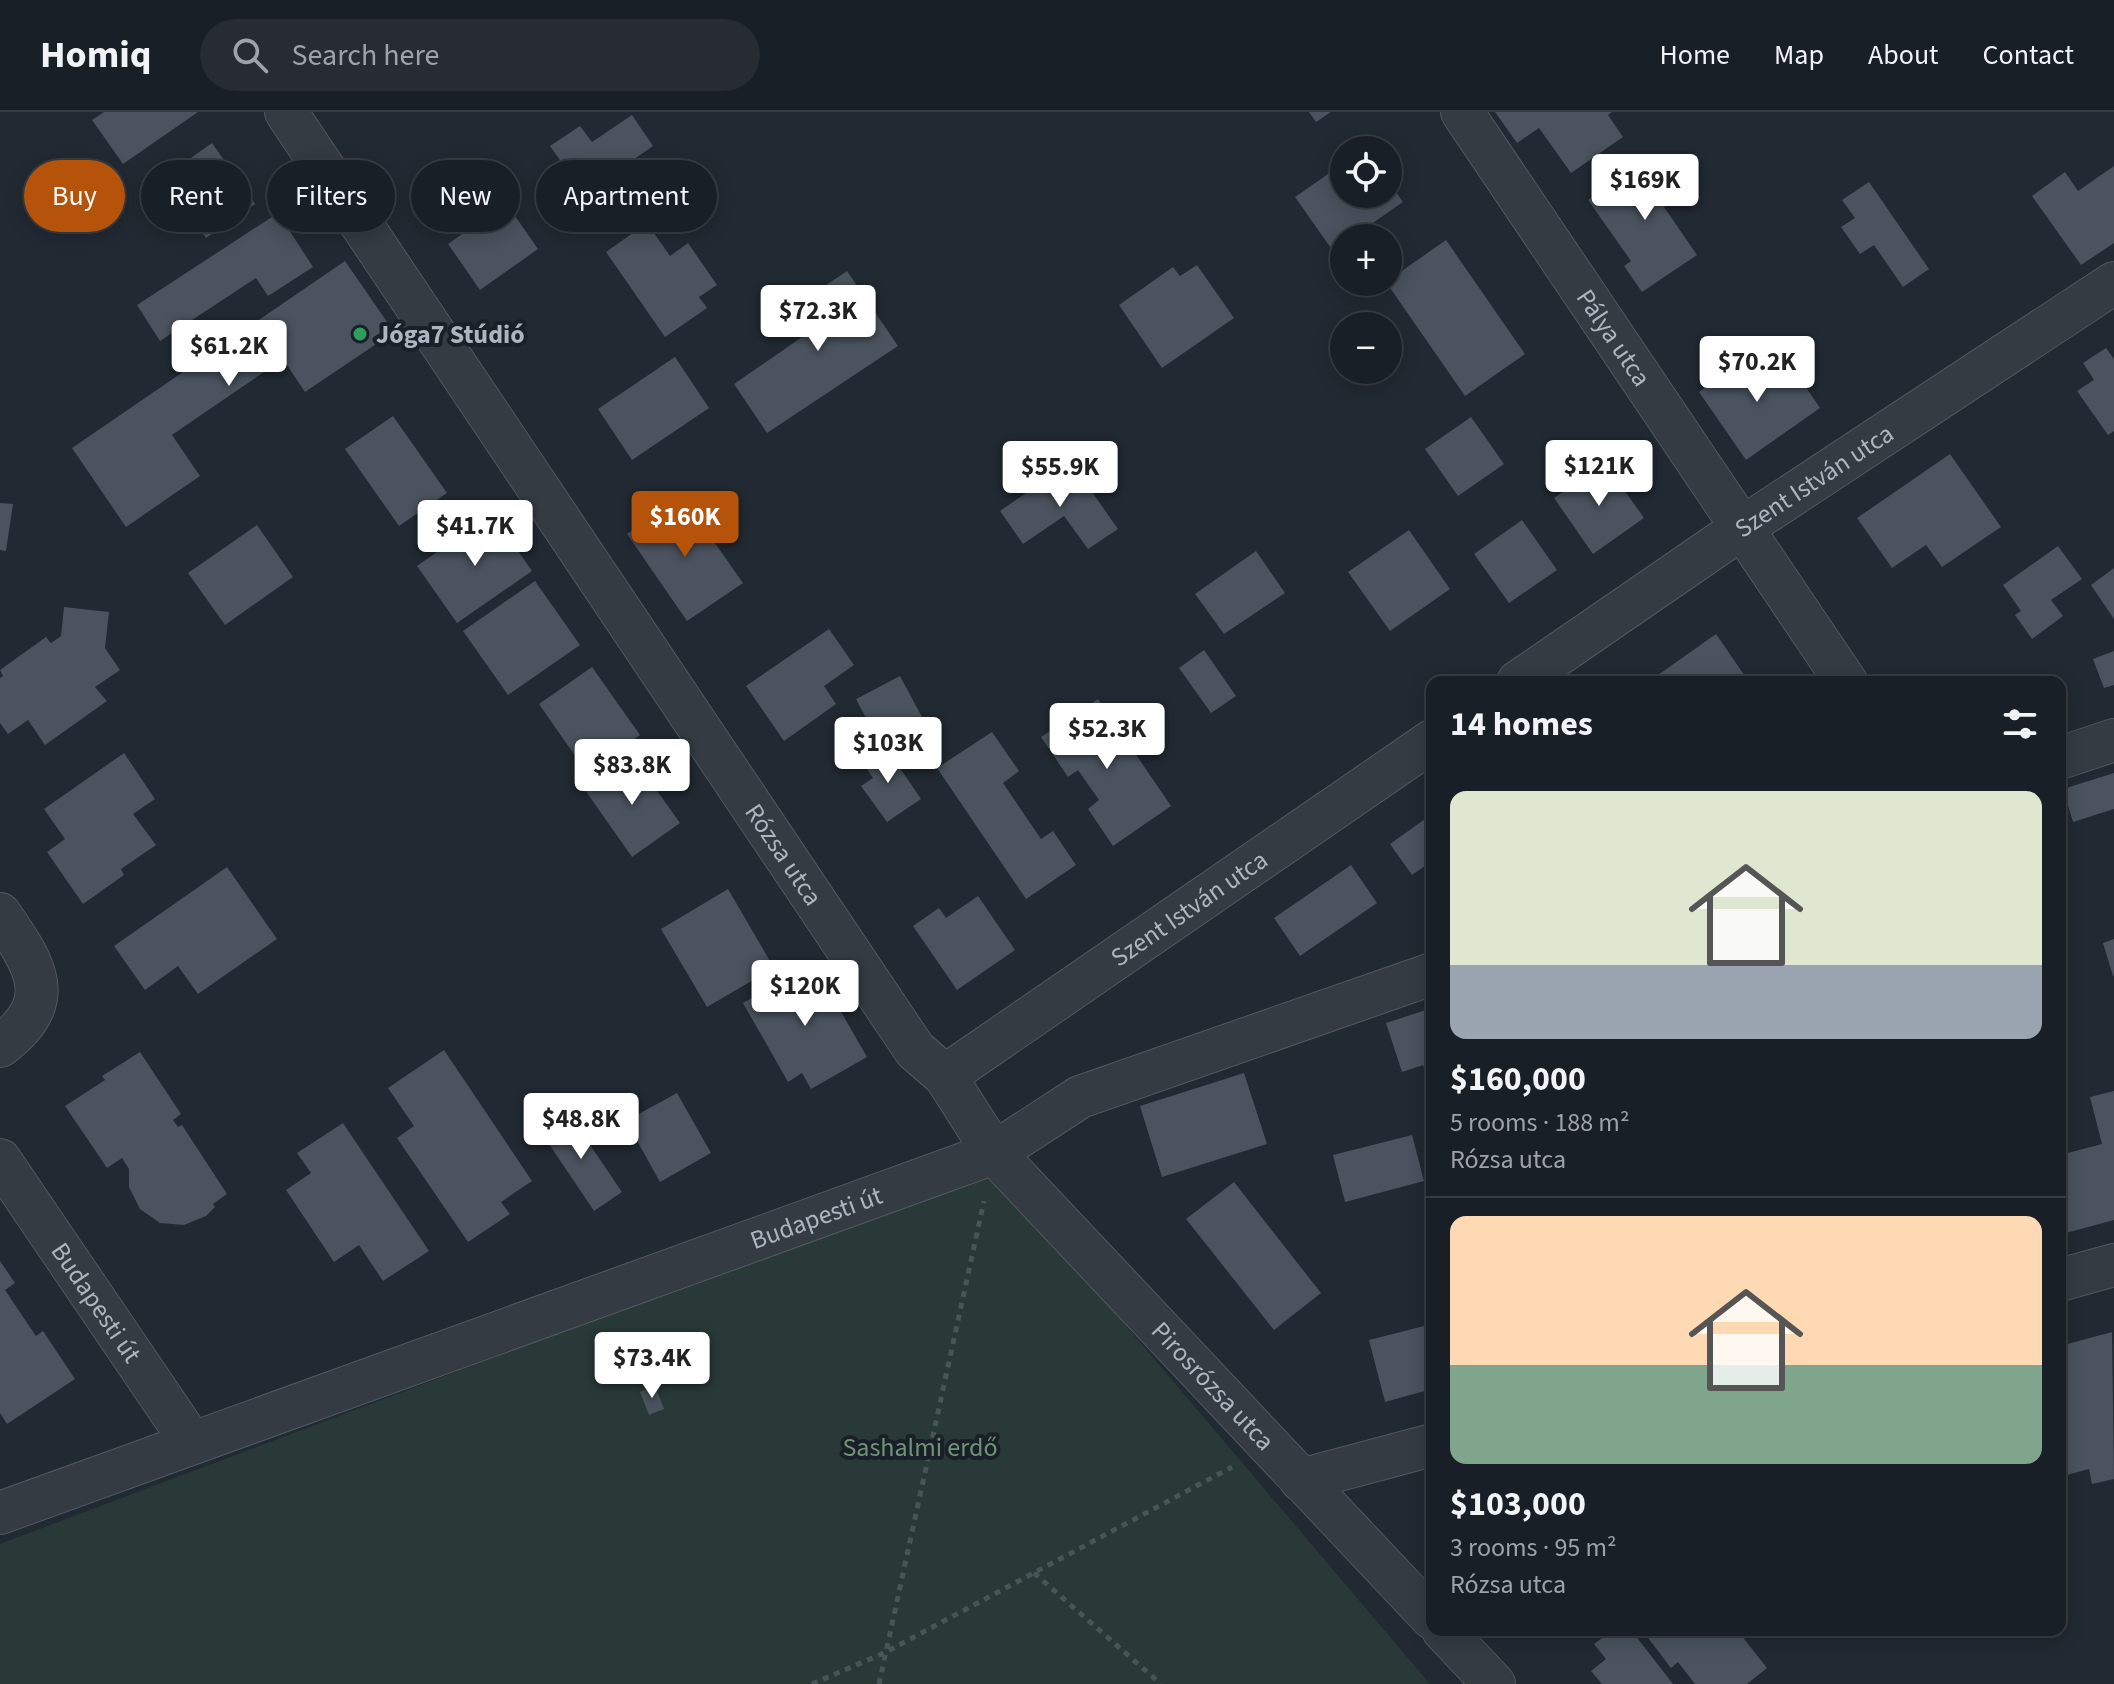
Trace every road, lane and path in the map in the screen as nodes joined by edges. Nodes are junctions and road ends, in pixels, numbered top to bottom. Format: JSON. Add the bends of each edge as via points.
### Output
{"nodes":[{"id":1,"x":286,"y":112,"type":"edge"},
{"id":2,"x":1462,"y":112,"type":"edge"},
{"id":3,"x":2114,"y":283,"type":"edge"},
{"id":4,"x":1742,"y":528,"type":"junction"},
{"id":5,"x":1527,"y":676,"type":"edge"},
{"id":6,"x":1842,"y":676,"type":"edge"},
{"id":7,"x":2114,"y":740,"type":"edge"},
{"id":8,"x":1426,"y":745,"type":"edge"},
{"id":9,"x":2066,"y":756,"type":"edge"},
{"id":10,"x":0,"y":914,"type":"edge"},
{"id":11,"x":1426,"y":976,"type":"edge"},
{"id":12,"x":0,"y":1046,"type":"edge"},
{"id":13,"x":945,"y":1076,"type":"junction"},
{"id":14,"x":994,"y":1153,"type":"junction"},
{"id":15,"x":0,"y":1160,"type":"edge"},
{"id":16,"x":2114,"y":1265,"type":"edge"},
{"id":17,"x":2066,"y":1278,"type":"edge"},
{"id":18,"x":192,"y":1443,"type":"junction"},
{"id":19,"x":1272,"y":1446,"type":"junction"},
{"id":20,"x":1426,"y":1447,"type":"edge"},
{"id":21,"x":1301,"y":1480,"type":"junction"},
{"id":22,"x":0,"y":1513,"type":"edge"},
{"id":23,"x":1034,"y":1573,"type":"junction"},
{"id":24,"x":1426,"y":1612,"type":"edge"},
{"id":25,"x":1449,"y":1636,"type":"edge"},
{"id":26,"x":884,"y":1653,"type":"junction"},
{"id":27,"x":812,"y":1684,"type":"edge"},
{"id":28,"x":879,"y":1684,"type":"edge"},
{"id":29,"x":1161,"y":1684,"type":"edge"},
{"id":30,"x":1494,"y":1684,"type":"edge"}],
"edges":[{"from":1,"to":13,"type":"street","name":"Rózsa utca","via":[[915,1050]]},
{"from":2,"to":4,"type":"street","name":"Pálya utca"},
{"from":3,"to":4,"type":"street","name":"Szent István utca"},
{"from":4,"to":5,"type":"street","name":"Szent István utca"},
{"from":4,"to":6,"type":"street","name":"Pálya utca"},
{"from":7,"to":9,"type":"street"},
{"from":8,"to":13,"type":"street","name":"Szent István utca"},
{"from":10,"to":12,"type":"street","via":[[29,957],[38,989],[26,1023]]},
{"from":11,"to":14,"type":"street","name":"Budapesti út","via":[[1080,1097]]},
{"from":13,"to":14,"type":"street","name":"Rózsa utca"},
{"from":14,"to":18,"type":"street","name":"Budapesti út"},
{"from":14,"to":19,"type":"street","name":"Pirosrózsa utca"},
{"from":14,"to":26,"type":"path"},
{"from":15,"to":18,"type":"street","name":"Budapesti út"},
{"from":16,"to":17,"type":"street"},
{"from":18,"to":22,"type":"street","name":"Budapesti út"},
{"from":19,"to":21,"type":"street","name":"Pirosrózsa utca"},
{"from":19,"to":23,"type":"path"},
{"from":20,"to":21,"type":"street"},
{"from":21,"to":24,"type":"street","name":"Pirosrózsa utca"},
{"from":23,"to":26,"type":"path"},
{"from":23,"to":29,"type":"path"},
{"from":25,"to":30,"type":"street"},
{"from":26,"to":27,"type":"path"},
{"from":26,"to":28,"type":"path"}]}
